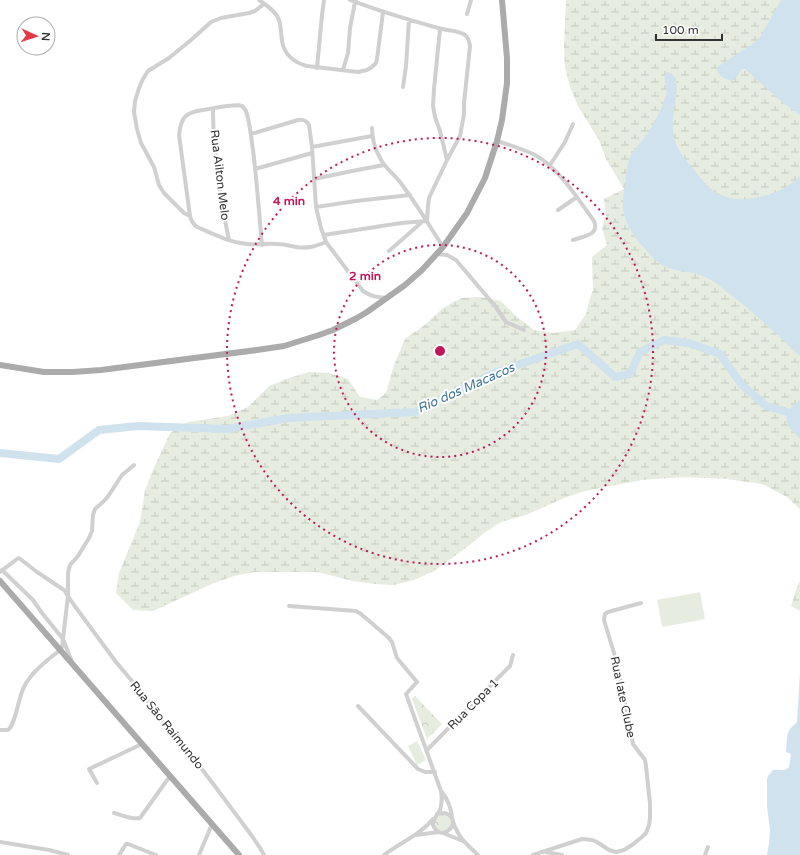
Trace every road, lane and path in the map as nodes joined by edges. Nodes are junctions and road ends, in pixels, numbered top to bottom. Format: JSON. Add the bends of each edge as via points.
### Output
{"nodes":[{"id":1,"x":259,"y":0,"type":"edge"},
{"id":2,"x":324,"y":0,"type":"edge"},
{"id":3,"x":350,"y":0,"type":"edge"},
{"id":4,"x":471,"y":0,"type":"edge"},
{"id":5,"x":502,"y":0,"type":"edge"},
{"id":6,"x":356,"y":1,"type":"edge"},
{"id":7,"x":264,"y":4,"type":"junction"},
{"id":8,"x":383,"y":12,"type":"junction"},
{"id":9,"x":467,"y":14,"type":"dead end"},
{"id":10,"x":409,"y":20,"type":"junction"},
{"id":11,"x":440,"y":29,"type":"junction"},
{"id":12,"x":317,"y":68,"type":"junction"},
{"id":13,"x":343,"y":70,"type":"junction"},
{"id":14,"x":403,"y":88,"type":"dead end"},
{"id":15,"x":213,"y":109,"type":"junction"},
{"id":16,"x":573,"y":124,"type":"dead end"},
{"id":17,"x":372,"y":128,"type":"dead end"},
{"id":18,"x":251,"y":134,"type":"junction"},
{"id":19,"x":372,"y":136,"type":"junction"},
{"id":20,"x":497,"y":141,"type":"junction"},
{"id":21,"x":312,"y":147,"type":"junction"},
{"id":22,"x":312,"y":153,"type":"junction"},
{"id":23,"x":447,"y":160,"type":"junction"},
{"id":24,"x":384,"y":165,"type":"junction"},
{"id":25,"x":550,"y":165,"type":"junction"},
{"id":26,"x":255,"y":169,"type":"junction"},
{"id":27,"x":314,"y":179,"type":"junction"},
{"id":28,"x":410,"y":195,"type":"junction"},
{"id":29,"x":577,"y":197,"type":"junction"},
{"id":30,"x":316,"y":208,"type":"junction"},
{"id":31,"x":558,"y":210,"type":"dead end"},
{"id":32,"x":190,"y":216,"type":"junction"},
{"id":33,"x":425,"y":222,"type":"junction"},
{"id":34,"x":324,"y":235,"type":"junction"},
{"id":35,"x":229,"y":240,"type":"junction"},
{"id":36,"x":573,"y":240,"type":"dead end"},
{"id":37,"x":326,"y":242,"type":"junction"},
{"id":38,"x":262,"y":244,"type":"junction"},
{"id":39,"x":443,"y":247,"type":"junction"},
{"id":40,"x":388,"y":251,"type":"dead end"},
{"id":41,"x":437,"y":254,"type":"junction"},
{"id":42,"x":387,"y":298,"type":"junction"},
{"id":43,"x":524,"y":330,"type":"dead end"},
{"id":44,"x":0,"y":365,"type":"edge"},
{"id":45,"x":134,"y":465,"type":"dead end"},
{"id":46,"x":1,"y":571,"type":"edge"},
{"id":47,"x":0,"y":581,"type":"edge"},
{"id":48,"x":68,"y":596,"type":"junction"},
{"id":49,"x":641,"y":604,"type":"dead end"},
{"id":50,"x":290,"y":606,"type":"dead end"},
{"id":51,"x":63,"y":639,"type":"junction"},
{"id":52,"x":60,"y":650,"type":"junction"},
{"id":53,"x":513,"y":655,"type":"dead end"},
{"id":54,"x":73,"y":665,"type":"junction"},
{"id":55,"x":358,"y":706,"type":"dead end"},
{"id":56,"x":0,"y":730,"type":"edge"},
{"id":57,"x":142,"y":744,"type":"junction"},
{"id":58,"x":427,"y":750,"type":"junction"},
{"id":59,"x":435,"y":772,"type":"junction"},
{"id":60,"x":170,"y":776,"type":"junction"},
{"id":61,"x":96,"y":783,"type":"dead end"},
{"id":62,"x":441,"y":791,"type":"junction"},
{"id":63,"x":114,"y":813,"type":"dead end"},
{"id":64,"x":436,"y":816,"type":"junction"},
{"id":65,"x":452,"y":819,"type":"junction"},
{"id":66,"x":212,"y":824,"type":"junction"},
{"id":67,"x":441,"y":833,"type":"junction"},
{"id":68,"x":416,"y":835,"type":"junction"},
{"id":69,"x":0,"y":842,"type":"edge"},
{"id":70,"x":463,"y":842,"type":"junction"},
{"id":71,"x":708,"y":847,"type":"dead end"},
{"id":72,"x":391,"y":850,"type":"junction"},
{"id":73,"x":543,"y":852,"type":"junction"},
{"id":74,"x":68,"y":855,"type":"edge"},
{"id":75,"x":119,"y":855,"type":"edge"},
{"id":76,"x":156,"y":855,"type":"edge"},
{"id":77,"x":199,"y":855,"type":"edge"},
{"id":78,"x":239,"y":855,"type":"edge"},
{"id":79,"x":264,"y":855,"type":"edge"},
{"id":80,"x":384,"y":855,"type":"edge"},
{"id":81,"x":388,"y":855,"type":"edge"},
{"id":82,"x":478,"y":855,"type":"edge"},
{"id":83,"x":533,"y":855,"type":"edge"},
{"id":84,"x":562,"y":855,"type":"edge"},
{"id":85,"x":705,"y":855,"type":"edge"}],
"edges":[{"from":1,"to":7,"type":"street"},
{"from":2,"to":12,"type":"street"},
{"from":3,"to":6,"type":"street"},
{"from":4,"to":9,"type":"street"},
{"from":5,"to":20,"type":"main road","via":[[507,83]]},
{"from":6,"to":8,"type":"street"},
{"from":6,"to":13,"type":"street"},
{"from":7,"to":12,"type":"street","via":[[276,14],[283,46],[290,57],[299,64]]},
{"from":7,"to":32,"type":"street","name":"Rua Ailton Melo","via":[[255,11],[211,22],[169,58],[148,71],[139,88],[134,112],[141,143],[164,194]]},
{"from":8,"to":10,"type":"street"},
{"from":8,"to":13,"type":"street","via":[[376,63],[363,71]]},
{"from":10,"to":11,"type":"street"},
{"from":10,"to":14,"type":"street"},
{"from":11,"to":23,"type":"street","via":[[433,106]]},
{"from":11,"to":23,"type":"street","via":[[461,33],[469,39],[470,46],[463,126]]},
{"from":12,"to":13,"type":"street"},
{"from":15,"to":18,"type":"street","via":[[241,106],[245,109]]},
{"from":15,"to":32,"type":"street","via":[[189,113],[182,120],[180,127]]},
{"from":15,"to":35,"type":"street","name":"Rua Ailton Melo","via":[[216,163]]},
{"from":16,"to":25,"type":"street"},
{"from":17,"to":19,"type":"street"},
{"from":18,"to":21,"type":"street","via":[[302,119],[309,124]]},
{"from":18,"to":26,"type":"street"},
{"from":19,"to":21,"type":"street"},
{"from":19,"to":24,"type":"street"},
{"from":20,"to":25,"type":"street","via":[[528,151]]},
{"from":20,"to":39,"type":"main road","via":[[485,178],[467,213]]},
{"from":21,"to":22,"type":"street"},
{"from":22,"to":26,"type":"street"},
{"from":22,"to":27,"type":"street"},
{"from":23,"to":33,"type":"street","via":[[429,198]]},
{"from":24,"to":27,"type":"street"},
{"from":24,"to":28,"type":"street"},
{"from":25,"to":29,"type":"street"},
{"from":26,"to":38,"type":"street"},
{"from":27,"to":30,"type":"street"},
{"from":28,"to":30,"type":"street"},
{"from":28,"to":33,"type":"street"},
{"from":29,"to":31,"type":"street"},
{"from":29,"to":36,"type":"street","via":[[596,225],[591,234]]},
{"from":30,"to":34,"type":"street"},
{"from":32,"to":35,"type":"street","name":"Rua Ailton Melo","via":[[197,227]]},
{"from":33,"to":34,"type":"street","via":[[401,223]]},
{"from":33,"to":39,"type":"street"},
{"from":33,"to":40,"type":"street"},
{"from":34,"to":37,"type":"street"},
{"from":35,"to":38,"type":"street","name":"Rua Ailton Melo"},
{"from":37,"to":38,"type":"street","name":"Rua Ailton Melo","via":[[308,248]]},
{"from":37,"to":42,"type":"street","via":[[363,291],[376,297]]},
{"from":39,"to":41,"type":"main road"},
{"from":41,"to":42,"type":"main road","via":[[405,285]]},
{"from":41,"to":43,"type":"street","via":[[447,255],[456,260],[506,322]]},
{"from":42,"to":44,"type":"main road","via":[[358,318],[333,330],[269,348],[73,372],[44,372]]},
{"from":45,"to":48,"type":"street","via":[[122,475],[109,495],[95,509],[89,538],[69,568]]},
{"from":46,"to":48,"type":"street","name":"Rua São Raimundo","via":[[19,558],[62,588]]},
{"from":46,"to":51,"type":"street","via":[[33,600]]},
{"from":47,"to":52,"type":"main road"},
{"from":48,"to":51,"type":"street"},
{"from":48,"to":79,"type":"street","name":"Rua São Raimundo","via":[[116,662],[217,789]]},
{"from":49,"to":73,"type":"street","name":"Rua Iate Clube","via":[[612,610],[605,614],[604,620],[617,663],[633,744],[646,766],[650,811],[648,829],[642,837],[620,852],[613,852],[592,840],[582,839]]},
{"from":50,"to":58,"type":"street","via":[[353,610],[359,612],[389,638],[397,658],[417,682],[406,694]]},
{"from":51,"to":52,"type":"street"},
{"from":51,"to":54,"type":"street"},
{"from":52,"to":54,"type":"main road"},
{"from":52,"to":56,"type":"street","via":[[37,670],[25,685],[10,729]]},
{"from":53,"to":58,"type":"street","name":"Rua Copa 1","via":[[510,666]]},
{"from":54,"to":57,"type":"main road"},
{"from":55,"to":59,"type":"street","via":[[418,769]]},
{"from":57,"to":60,"type":"main road"},
{"from":57,"to":61,"type":"street","via":[[89,769]]},
{"from":58,"to":59,"type":"street"},
{"from":59,"to":62,"type":"street"},
{"from":60,"to":63,"type":"street","via":[[140,818]]},
{"from":60,"to":66,"type":"main road"},
{"from":62,"to":64,"type":"street","via":[[442,803]]},
{"from":62,"to":65,"type":"street","via":[[451,810]]},
{"from":64,"to":65,"type":"street","via":[[445,813]]},
{"from":64,"to":67,"type":"street","via":[[433,821],[434,828]]},
{"from":64,"to":68,"type":"street"},
{"from":65,"to":67,"type":"street","via":[[452,828]]},
{"from":65,"to":70,"type":"street"},
{"from":66,"to":77,"type":"street"},
{"from":66,"to":78,"type":"main road"},
{"from":67,"to":68,"type":"street"},
{"from":67,"to":70,"type":"street"},
{"from":68,"to":72,"type":"street"},
{"from":69,"to":74,"type":"street"},
{"from":70,"to":82,"type":"street"},
{"from":71,"to":85,"type":"street"},
{"from":72,"to":80,"type":"street"},
{"from":72,"to":81,"type":"street"},
{"from":73,"to":83,"type":"street","name":"Rua Iate Clube"},
{"from":73,"to":84,"type":"street"},
{"from":75,"to":76,"type":"street","via":[[126,844]]}]}
